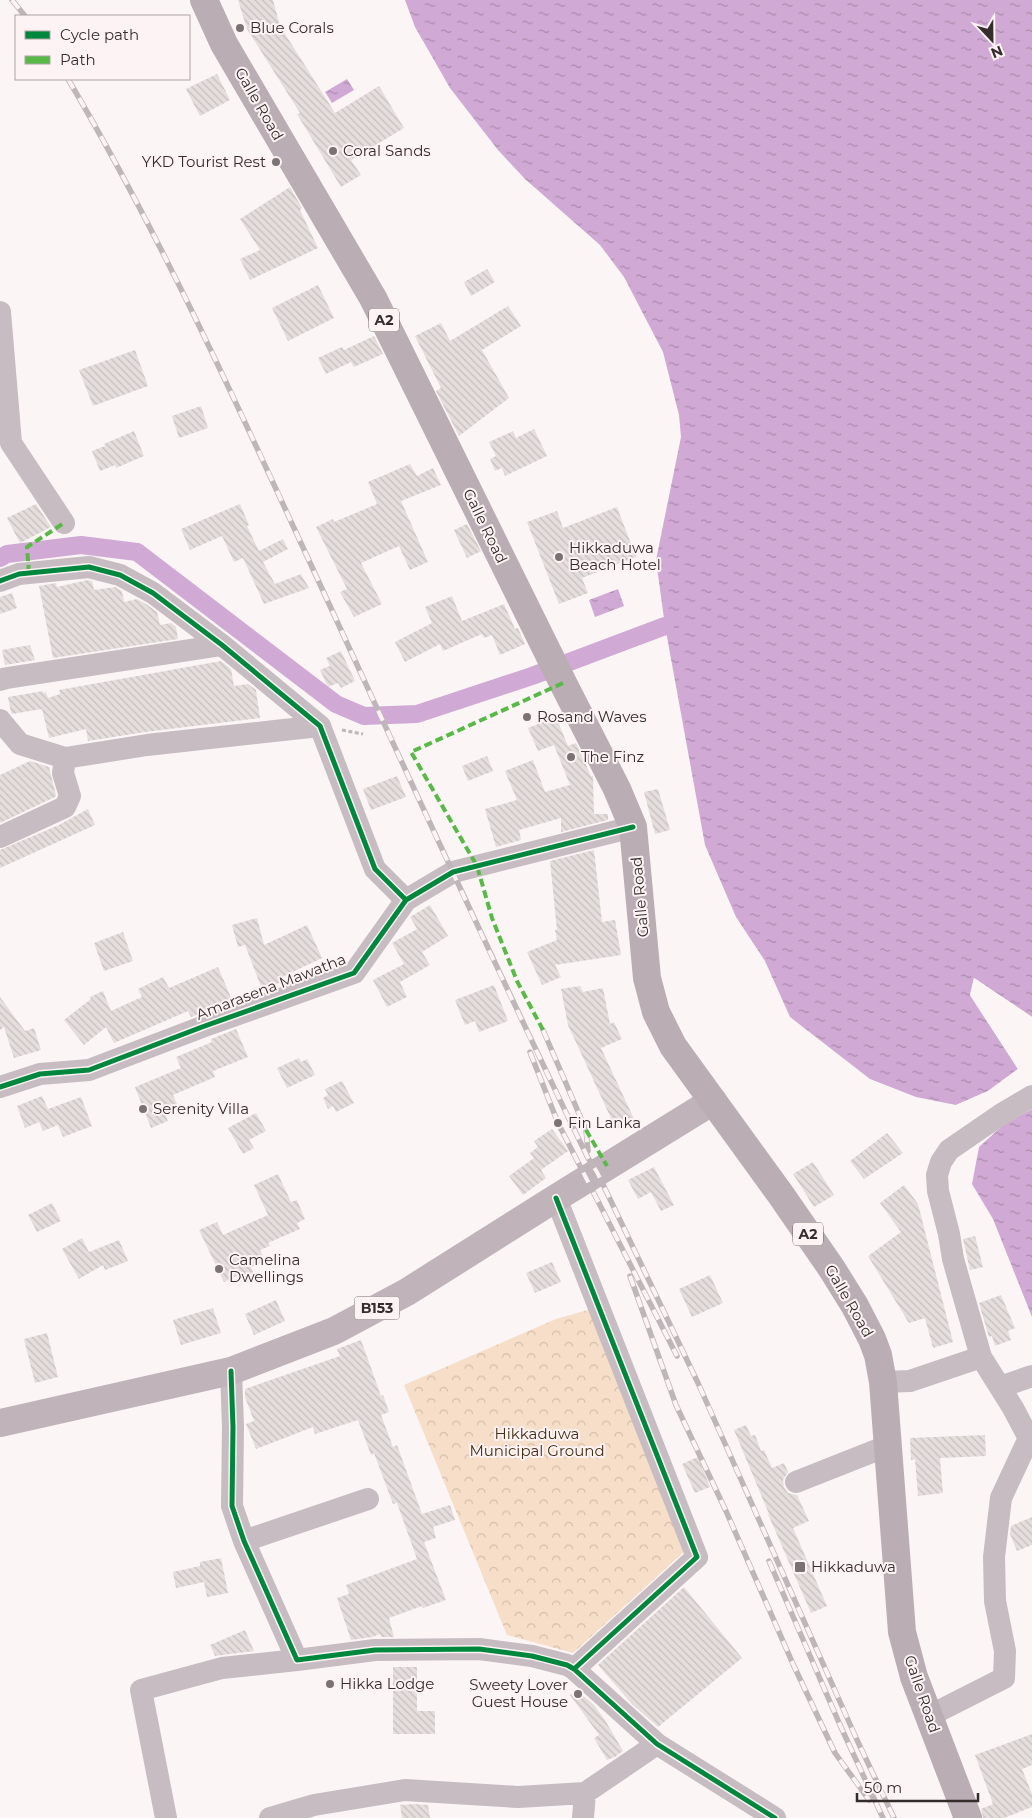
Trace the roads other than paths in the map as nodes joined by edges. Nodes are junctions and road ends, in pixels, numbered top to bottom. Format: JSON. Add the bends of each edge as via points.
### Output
{"nodes":[{"id":1,"x":204,"y":0,"type":"edge"},
{"id":2,"x":0,"y":312,"type":"edge"},
{"id":3,"x":64,"y":523,"type":"dead end"},
{"id":4,"x":0,"y":581,"type":"edge"},
{"id":5,"x":222,"y":645,"type":"junction"},
{"id":6,"x":0,"y":680,"type":"edge"},
{"id":7,"x":0,"y":720,"type":"edge"},
{"id":8,"x":320,"y":726,"type":"junction"},
{"id":9,"x":65,"y":758,"type":"junction"},
{"id":10,"x":633,"y":827,"type":"junction"},
{"id":11,"x":0,"y":837,"type":"edge"},
{"id":12,"x":406,"y":900,"type":"junction"},
{"id":13,"x":0,"y":1087,"type":"edge"},
{"id":14,"x":1032,"y":1096,"type":"edge"},
{"id":15,"x":713,"y":1101,"type":"junction"},
{"id":16,"x":556,"y":1198,"type":"junction"},
{"id":17,"x":981,"y":1358,"type":"junction"},
{"id":18,"x":231,"y":1371,"type":"junction"},
{"id":19,"x":1032,"y":1376,"type":"edge"},
{"id":20,"x":883,"y":1382,"type":"junction"},
{"id":21,"x":1000,"y":1387,"type":"junction"},
{"id":22,"x":0,"y":1423,"type":"edge"},
{"id":23,"x":1030,"y":1441,"type":"edge"},
{"id":24,"x":887,"y":1446,"type":"junction"},
{"id":25,"x":796,"y":1482,"type":"dead end"},
{"id":26,"x":368,"y":1498,"type":"dead end"},
{"id":27,"x":244,"y":1541,"type":"junction"},
{"id":28,"x":296,"y":1660,"type":"junction"},
{"id":29,"x":574,"y":1669,"type":"junction"},
{"id":30,"x":929,"y":1716,"type":"junction"},
{"id":31,"x":657,"y":1744,"type":"junction"},
{"id":32,"x":584,"y":1793,"type":"junction"},
{"id":33,"x":166,"y":1818,"type":"edge"},
{"id":34,"x":270,"y":1818,"type":"edge"},
{"id":35,"x":583,"y":1818,"type":"edge"},
{"id":36,"x":775,"y":1818,"type":"edge"},
{"id":37,"x":968,"y":1818,"type":"edge"}],
"edges":[{"from":1,"to":10,"type":"highway","name":"Galle Road","number":"A2","via":[[224,44],[373,298]]},
{"from":2,"to":3,"type":"street","via":[[11,443]]},
{"from":4,"to":5,"type":"street","via":[[19,574],[89,567],[120,575],[153,593]]},
{"from":5,"to":6,"type":"street"},
{"from":5,"to":8,"type":"street"},
{"from":7,"to":9,"type":"street","via":[[20,744]]},
{"from":8,"to":9,"type":"street","via":[[147,745]]},
{"from":8,"to":12,"type":"street","via":[[375,869]]},
{"from":9,"to":11,"type":"street","via":[[63,773],[70,796],[65,807]]},
{"from":10,"to":12,"type":"street","name":"Amarasena Mawatha","via":[[453,872]]},
{"from":10,"to":15,"type":"highway","name":"Galle Road","number":"A2","via":[[647,978],[656,1012],[673,1046]]},
{"from":12,"to":13,"type":"street","name":"Amarasena Mawatha","via":[[354,973],[88,1070],[40,1074]]},
{"from":14,"to":17,"type":"street","via":[[949,1150],[937,1175],[953,1259]]},
{"from":15,"to":16,"type":"main road","number":"B153"},
{"from":15,"to":20,"type":"highway","name":"Galle Road","number":"A2","via":[[855,1306],[878,1355]]},
{"from":16,"to":18,"type":"main road","number":"B153","via":[[407,1292],[334,1331]]},
{"from":16,"to":29,"type":"street","via":[[697,1557]]},
{"from":17,"to":20,"type":"street","via":[[910,1381]]},
{"from":17,"to":21,"type":"street"},
{"from":18,"to":22,"type":"main road","number":"B153"},
{"from":18,"to":27,"type":"street","via":[[232,1506]]},
{"from":19,"to":21,"type":"street"},
{"from":20,"to":24,"type":"highway","name":"Galle Road","number":"A2"},
{"from":21,"to":23,"type":"street"},
{"from":23,"to":30,"type":"street","via":[[1001,1498],[995,1547],[995,1601],[1005,1651],[1004,1678]]},
{"from":24,"to":25,"type":"street"},
{"from":24,"to":30,"type":"highway","name":"Galle Road","number":"A2","via":[[902,1632]]},
{"from":26,"to":27,"type":"street"},
{"from":27,"to":28,"type":"street"},
{"from":28,"to":29,"type":"street","via":[[375,1650],[479,1649],[532,1656]]},
{"from":28,"to":33,"type":"street","via":[[222,1668],[141,1690]]},
{"from":29,"to":31,"type":"street"},
{"from":30,"to":37,"type":"highway","name":"Galle Road","number":"A2"},
{"from":31,"to":32,"type":"street"},
{"from":31,"to":36,"type":"street"},
{"from":32,"to":34,"type":"street","via":[[518,1797],[405,1790],[314,1805]]},
{"from":32,"to":35,"type":"street"}]}
